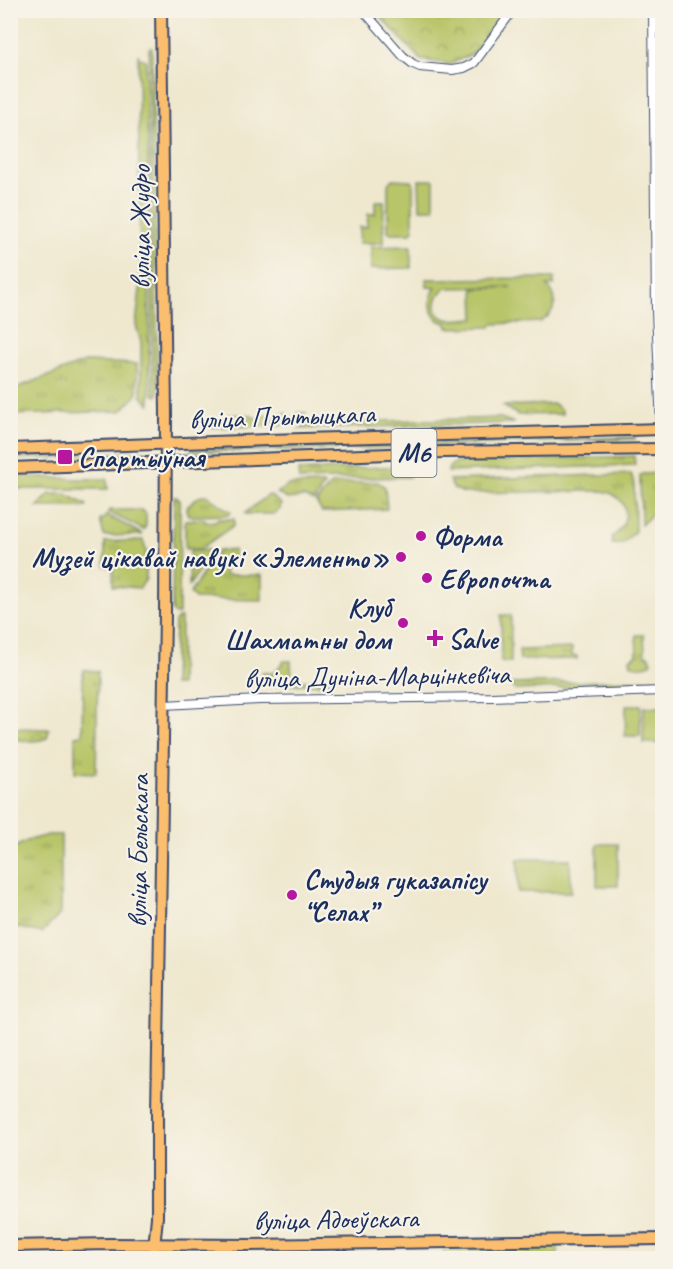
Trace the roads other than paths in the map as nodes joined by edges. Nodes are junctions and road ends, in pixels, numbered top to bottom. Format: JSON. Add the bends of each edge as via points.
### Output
{"nodes":[{"id":1,"x":161,"y":10,"type":"edge"},
{"id":2,"x":363,"y":10,"type":"edge"},
{"id":3,"x":513,"y":10,"type":"edge"},
{"id":4,"x":652,"y":10,"type":"edge"},
{"id":5,"x":662,"y":408,"type":"edge"},
{"id":6,"x":662,"y":429,"type":"edge"},
{"id":7,"x":166,"y":444,"type":"junction"},
{"id":8,"x":10,"y":449,"type":"edge"},
{"id":9,"x":662,"y":449,"type":"edge"},
{"id":10,"x":165,"y":463,"type":"junction"},
{"id":11,"x":10,"y":468,"type":"edge"},
{"id":12,"x":663,"y":691,"type":"edge"},
{"id":13,"x":164,"y":705,"type":"junction"},
{"id":14,"x":663,"y":1239,"type":"edge"},
{"id":15,"x":155,"y":1244,"type":"junction"},
{"id":16,"x":10,"y":1246,"type":"edge"},
{"id":17,"x":153,"y":1258,"type":"edge"}],
"edges":[{"from":1,"to":7,"type":"main road","name":"вуліца Жудро"},
{"from":2,"to":3,"type":"street","via":[[412,64],[452,70],[474,63]]},
{"from":4,"to":5,"type":"street","via":[[656,310]]},
{"from":5,"to":6,"type":"street"},
{"from":6,"to":7,"type":"main road","name":"вуліца Прытыцкага","number":"М6"},
{"from":6,"to":9,"type":"street"},
{"from":7,"to":8,"type":"main road","name":"вуліца Прытыцкага","number":"М6"},
{"from":7,"to":10,"type":"main road","name":"вуліца Бельскага"},
{"from":9,"to":10,"type":"main road","name":"вуліца Прытыцкага","number":"М6","via":[[444,452]]},
{"from":10,"to":11,"type":"main road","name":"вуліца Прытыцкага","number":"М6"},
{"from":10,"to":13,"type":"main road","name":"вуліца Бельскага"},
{"from":12,"to":13,"type":"street","name":"вуліца Дуніна-Марцінкевіча"},
{"from":13,"to":15,"type":"main road","name":"вуліца Бельскага"},
{"from":14,"to":15,"type":"main road","name":"вуліца Адоеўскага"},
{"from":15,"to":16,"type":"main road","name":"вуліца Адоеўскага"},
{"from":15,"to":17,"type":"main road","name":"вуліца Бельскага"}]}
